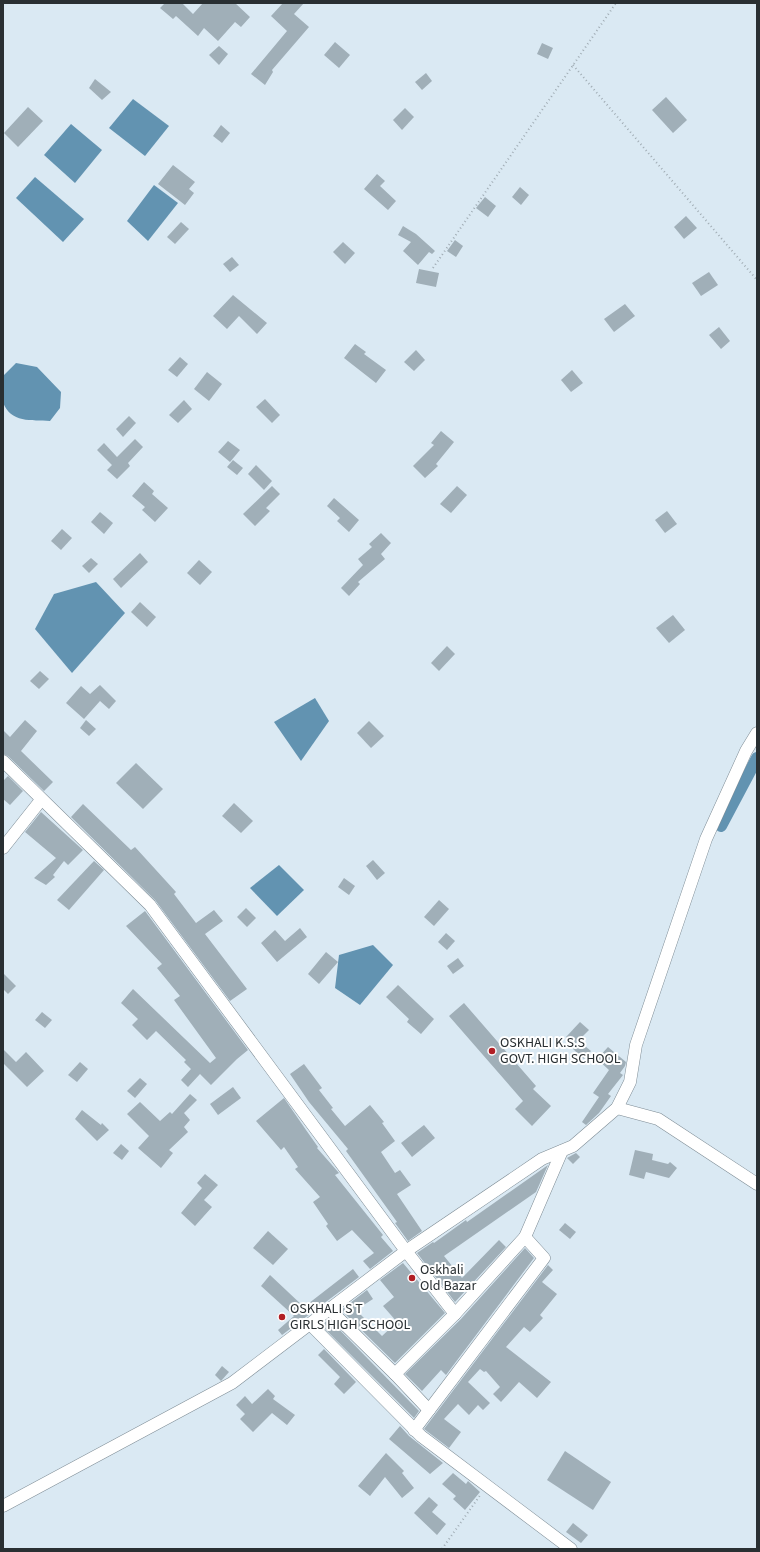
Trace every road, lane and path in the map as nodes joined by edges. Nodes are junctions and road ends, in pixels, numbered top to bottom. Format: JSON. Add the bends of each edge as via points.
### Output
{"nodes":[{"id":1,"x":616,"y":3,"type":"edge"},
{"id":2,"x":573,"y":65,"type":"junction"},
{"id":3,"x":433,"y":268,"type":"dead end"},
{"id":4,"x":757,"y":280,"type":"edge"},
{"id":5,"x":757,"y":733,"type":"edge"},
{"id":6,"x":3,"y":761,"type":"edge"},
{"id":7,"x":41,"y":800,"type":"junction"},
{"id":8,"x":3,"y":848,"type":"edge"},
{"id":9,"x":617,"y":1108,"type":"junction"},
{"id":10,"x":562,"y":1151,"type":"junction"},
{"id":11,"x":757,"y":1184,"type":"edge"},
{"id":12,"x":525,"y":1237,"type":"junction"},
{"id":13,"x":406,"y":1251,"type":"junction"},
{"id":14,"x":329,"y":1309,"type":"junction"},
{"id":15,"x":455,"y":1314,"type":"junction"},
{"id":16,"x":310,"y":1324,"type":"junction"},
{"id":17,"x":395,"y":1374,"type":"junction"},
{"id":18,"x":429,"y":1410,"type":"junction"},
{"id":19,"x":414,"y":1430,"type":"junction"},
{"id":20,"x":486,"y":1487,"type":"junction"},
{"id":21,"x":3,"y":1506,"type":"edge"},
{"id":22,"x":442,"y":1549,"type":"edge"},
{"id":23,"x":570,"y":1549,"type":"edge"}],
"edges":[{"from":1,"to":2,"type":"path"},
{"from":2,"to":3,"type":"path"},
{"from":2,"to":4,"type":"path"},
{"from":5,"to":9,"type":"street","via":[[746,751],[706,839],[636,1045],[630,1082]]},
{"from":6,"to":7,"type":"street"},
{"from":7,"to":8,"type":"street"},
{"from":7,"to":13,"type":"street","via":[[150,905]]},
{"from":9,"to":10,"type":"street","via":[[574,1146]]},
{"from":9,"to":11,"type":"street","via":[[658,1119]]},
{"from":10,"to":12,"type":"street"},
{"from":10,"to":13,"type":"street","via":[[542,1159]]},
{"from":12,"to":15,"type":"street"},
{"from":12,"to":18,"type":"street","via":[[544,1258]]},
{"from":13,"to":14,"type":"street"},
{"from":13,"to":15,"type":"street"},
{"from":14,"to":16,"type":"street"},
{"from":14,"to":17,"type":"street"},
{"from":15,"to":17,"type":"street"},
{"from":16,"to":19,"type":"street"},
{"from":16,"to":21,"type":"street","via":[[232,1383]]},
{"from":17,"to":18,"type":"street"},
{"from":18,"to":19,"type":"street"},
{"from":19,"to":20,"type":"street"},
{"from":20,"to":22,"type":"path"},
{"from":20,"to":23,"type":"street"}]}
